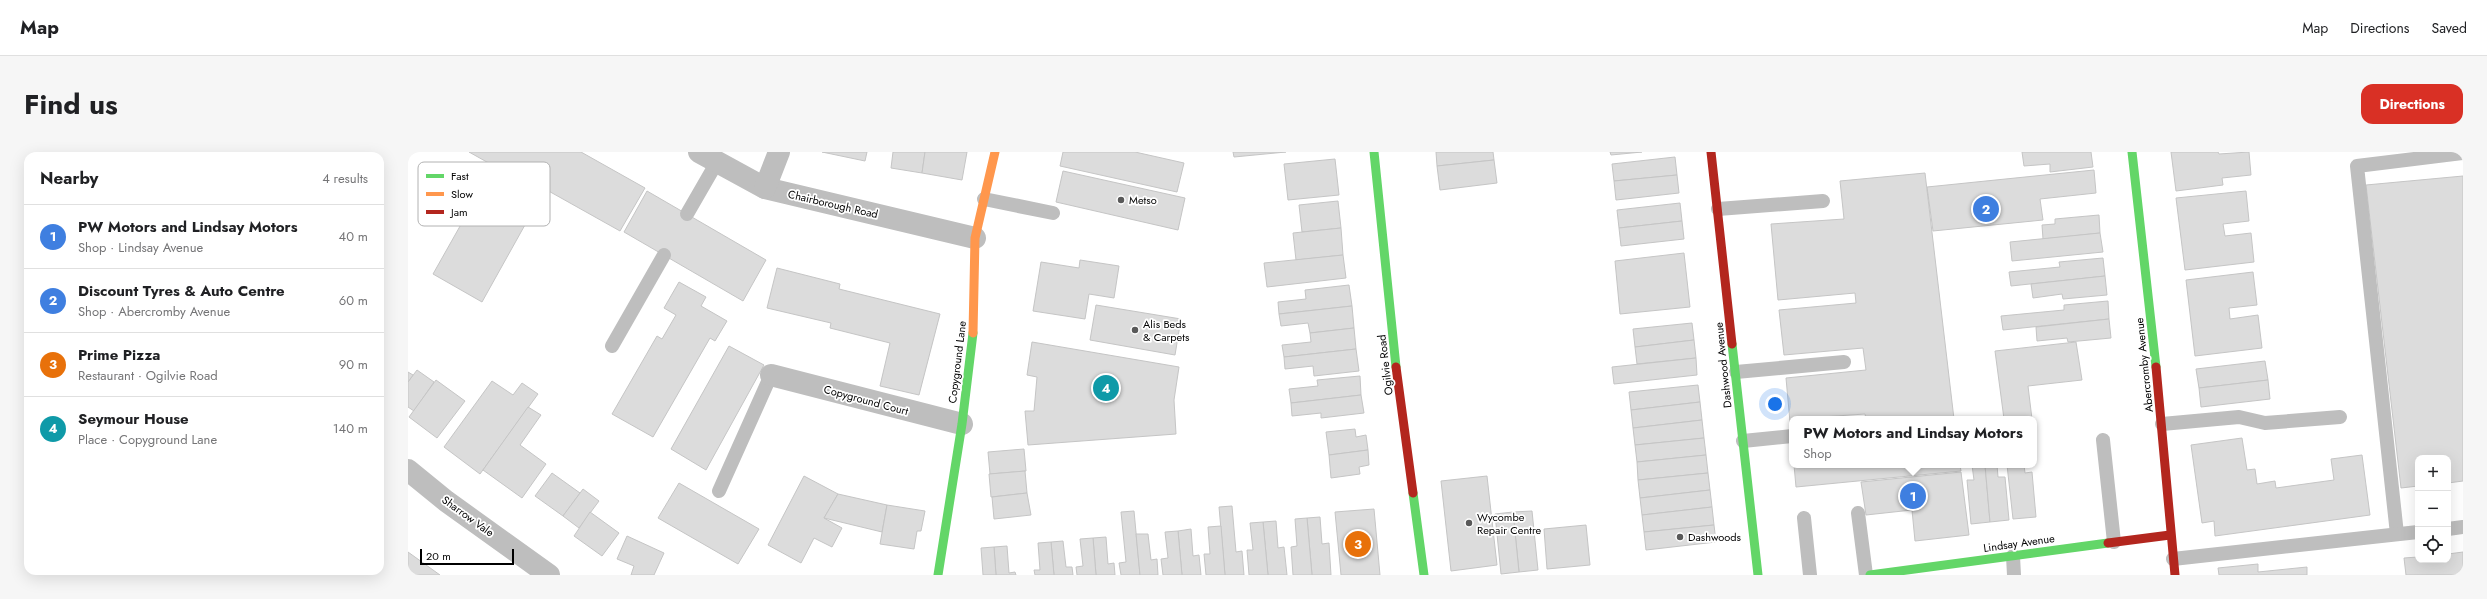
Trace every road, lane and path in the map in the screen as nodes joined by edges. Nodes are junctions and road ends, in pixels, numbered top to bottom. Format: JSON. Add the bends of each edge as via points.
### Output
{"nodes":[{"id":1,"x":699,"y":152,"type":"edge"},
{"id":2,"x":779,"y":152,"type":"edge"},
{"id":3,"x":995,"y":152,"type":"edge"},
{"id":4,"x":1374,"y":152,"type":"edge"},
{"id":5,"x":1711,"y":152,"type":"edge"},
{"id":6,"x":2132,"y":152,"type":"edge"},
{"id":7,"x":2463,"y":153,"type":"edge"},
{"id":8,"x":718,"y":162,"type":"junction"},
{"id":9,"x":765,"y":188,"type":"junction"},
{"id":10,"x":984,"y":199,"type":"junction"},
{"id":11,"x":1824,"y":201,"type":"dead end"},
{"id":12,"x":1718,"y":209,"type":"junction"},
{"id":13,"x":1053,"y":213,"type":"dead end"},
{"id":14,"x":687,"y":214,"type":"dead end"},
{"id":15,"x":975,"y":238,"type":"junction"},
{"id":16,"x":664,"y":255,"type":"dead end"},
{"id":17,"x":612,"y":346,"type":"dead end"},
{"id":18,"x":1844,"y":362,"type":"dead end"},
{"id":19,"x":1736,"y":372,"type":"junction"},
{"id":20,"x":771,"y":375,"type":"joint"},
{"id":21,"x":2340,"y":417,"type":"dead end"},
{"id":22,"x":962,"y":424,"type":"junction"},
{"id":23,"x":2162,"y":424,"type":"junction"},
{"id":24,"x":1789,"y":436,"type":"edge"},
{"id":25,"x":1743,"y":440,"type":"junction"},
{"id":26,"x":2103,"y":440,"type":"dead end"},
{"id":27,"x":408,"y":470,"type":"edge"},
{"id":28,"x":719,"y":491,"type":"dead end"},
{"id":29,"x":1858,"y":513,"type":"dead end"},
{"id":30,"x":1804,"y":518,"type":"dead end"},
{"id":31,"x":2463,"y":527,"type":"edge"},
{"id":32,"x":2451,"y":529,"type":"edge"},
{"id":33,"x":2415,"y":532,"type":"edge"},
{"id":34,"x":2397,"y":534,"type":"junction"},
{"id":35,"x":2170,"y":535,"type":"junction"},
{"id":36,"x":2114,"y":542,"type":"junction"},
{"id":37,"x":2013,"y":556,"type":"junction"},
{"id":38,"x":2173,"y":559,"type":"junction"},
{"id":39,"x":549,"y":575,"type":"edge"},
{"id":40,"x":938,"y":575,"type":"edge"},
{"id":41,"x":1424,"y":575,"type":"edge"},
{"id":42,"x":1758,"y":575,"type":"edge"},
{"id":43,"x":1810,"y":575,"type":"edge"},
{"id":44,"x":1866,"y":575,"type":"edge"},
{"id":45,"x":1870,"y":575,"type":"edge"},
{"id":46,"x":2014,"y":575,"type":"edge"},
{"id":47,"x":2175,"y":575,"type":"edge"}],
"edges":[{"from":1,"to":8,"type":"street","name":"Chairborough Road"},
{"from":2,"to":9,"type":"street"},
{"from":3,"to":10,"type":"street","name":"Copyground Lane"},
{"from":4,"to":41,"type":"street","name":"Ogilvie Road","via":[[1396,364]]},
{"from":5,"to":12,"type":"street","name":"Dashwood Avenue"},
{"from":6,"to":23,"type":"street","name":"Abercromby Avenue"},
{"from":7,"to":34,"type":"lane","via":[[2358,166]]},
{"from":8,"to":9,"type":"street","name":"Chairborough Road"},
{"from":8,"to":14,"type":"lane"},
{"from":9,"to":15,"type":"street","name":"Chairborough Road"},
{"from":10,"to":13,"type":"lane"},
{"from":10,"to":15,"type":"street","name":"Copyground Lane"},
{"from":11,"to":12,"type":"lane"},
{"from":12,"to":19,"type":"street","name":"Dashwood Avenue"},
{"from":15,"to":22,"type":"street","name":"Copyground Lane","via":[[974,323]]},
{"from":16,"to":17,"type":"lane"},
{"from":18,"to":19,"type":"lane"},
{"from":19,"to":25,"type":"street","name":"Dashwood Avenue"},
{"from":20,"to":22,"type":"street","name":"Copyground Court"},
{"from":20,"to":28,"type":"lane"},
{"from":21,"to":23,"type":"lane","via":[[2265,423],[2239,417]]},
{"from":22,"to":40,"type":"street","name":"Copyground Lane"},
{"from":23,"to":35,"type":"street","name":"Abercromby Avenue"},
{"from":24,"to":25,"type":"lane"},
{"from":25,"to":42,"type":"street","name":"Dashwood Avenue"},
{"from":26,"to":36,"type":"lane"},
{"from":27,"to":39,"type":"street","name":"Sharrow Vale","via":[[446,501]]},
{"from":29,"to":44,"type":"lane"},
{"from":30,"to":43,"type":"lane"},
{"from":31,"to":32,"type":"lane"},
{"from":33,"to":34,"type":"lane"},
{"from":34,"to":38,"type":"lane"},
{"from":35,"to":36,"type":"street","name":"Lindsay Avenue"},
{"from":35,"to":38,"type":"street","name":"Abercromby Avenue"},
{"from":36,"to":37,"type":"street","name":"Lindsay Avenue"},
{"from":37,"to":45,"type":"street","name":"Lindsay Avenue"},
{"from":37,"to":46,"type":"lane"},
{"from":38,"to":47,"type":"street","name":"Abercromby Avenue"}]}
